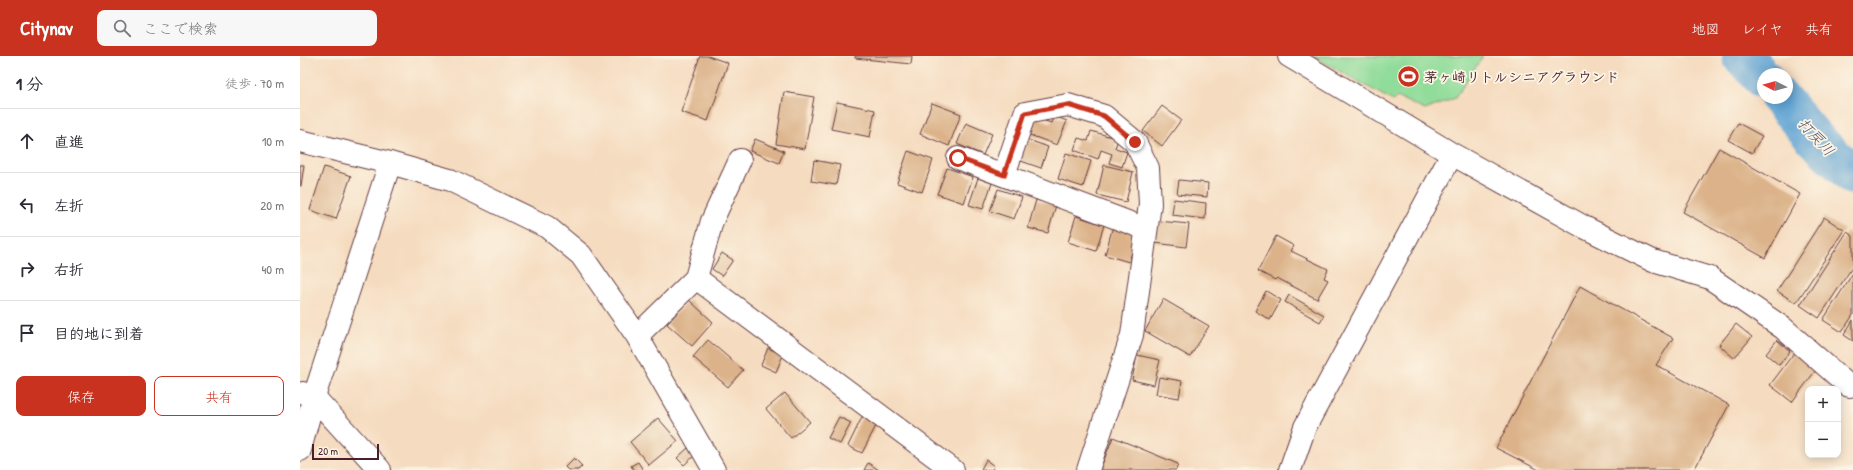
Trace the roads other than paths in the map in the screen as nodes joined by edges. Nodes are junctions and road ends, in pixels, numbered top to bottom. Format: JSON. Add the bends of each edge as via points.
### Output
{"nodes":[{"id":1,"x":1289,"y":56,"type":"edge"},
{"id":2,"x":300,"y":141,"type":"edge"},
{"id":3,"x":1452,"y":154,"type":"junction"},
{"id":4,"x":958,"y":158,"type":"dead end"},
{"id":5,"x":740,"y":160,"type":"dead end"},
{"id":6,"x":390,"y":163,"type":"junction"},
{"id":7,"x":1004,"y":175,"type":"junction"},
{"id":8,"x":1146,"y":229,"type":"junction"},
{"id":9,"x":696,"y":278,"type":"junction"},
{"id":10,"x":637,"y":336,"type":"junction"},
{"id":11,"x":1849,"y":386,"type":"dead end"},
{"id":12,"x":307,"y":394,"type":"edge"},
{"id":13,"x":300,"y":450,"type":"edge"},
{"id":14,"x":380,"y":470,"type":"edge"},
{"id":15,"x":714,"y":470,"type":"edge"},
{"id":16,"x":954,"y":470,"type":"edge"},
{"id":17,"x":1088,"y":470,"type":"edge"},
{"id":18,"x":1290,"y":470,"type":"edge"}],
"edges":[{"from":1,"to":3,"type":"street"},
{"from":2,"to":6,"type":"street"},
{"from":3,"to":11,"type":"street","via":[[1584,227],[1653,261],[1710,278],[1783,328]]},
{"from":3,"to":18,"type":"street","via":[[1305,427]]},
{"from":4,"to":7,"type":"street"},
{"from":5,"to":9,"type":"street","via":[[712,221]]},
{"from":6,"to":10,"type":"street","via":[[450,180],[547,226],[581,255]]},
{"from":6,"to":12,"type":"street"},
{"from":7,"to":8,"type":"street"},
{"from":7,"to":8,"type":"street","via":[[1025,113],[1068,105],[1104,116],[1135,142],[1148,168],[1150,204]]},
{"from":8,"to":17,"type":"street","via":[[1132,335]]},
{"from":9,"to":10,"type":"street"},
{"from":9,"to":16,"type":"street"},
{"from":10,"to":15,"type":"street"},
{"from":12,"to":13,"type":"street"},
{"from":12,"to":14,"type":"street"}]}
